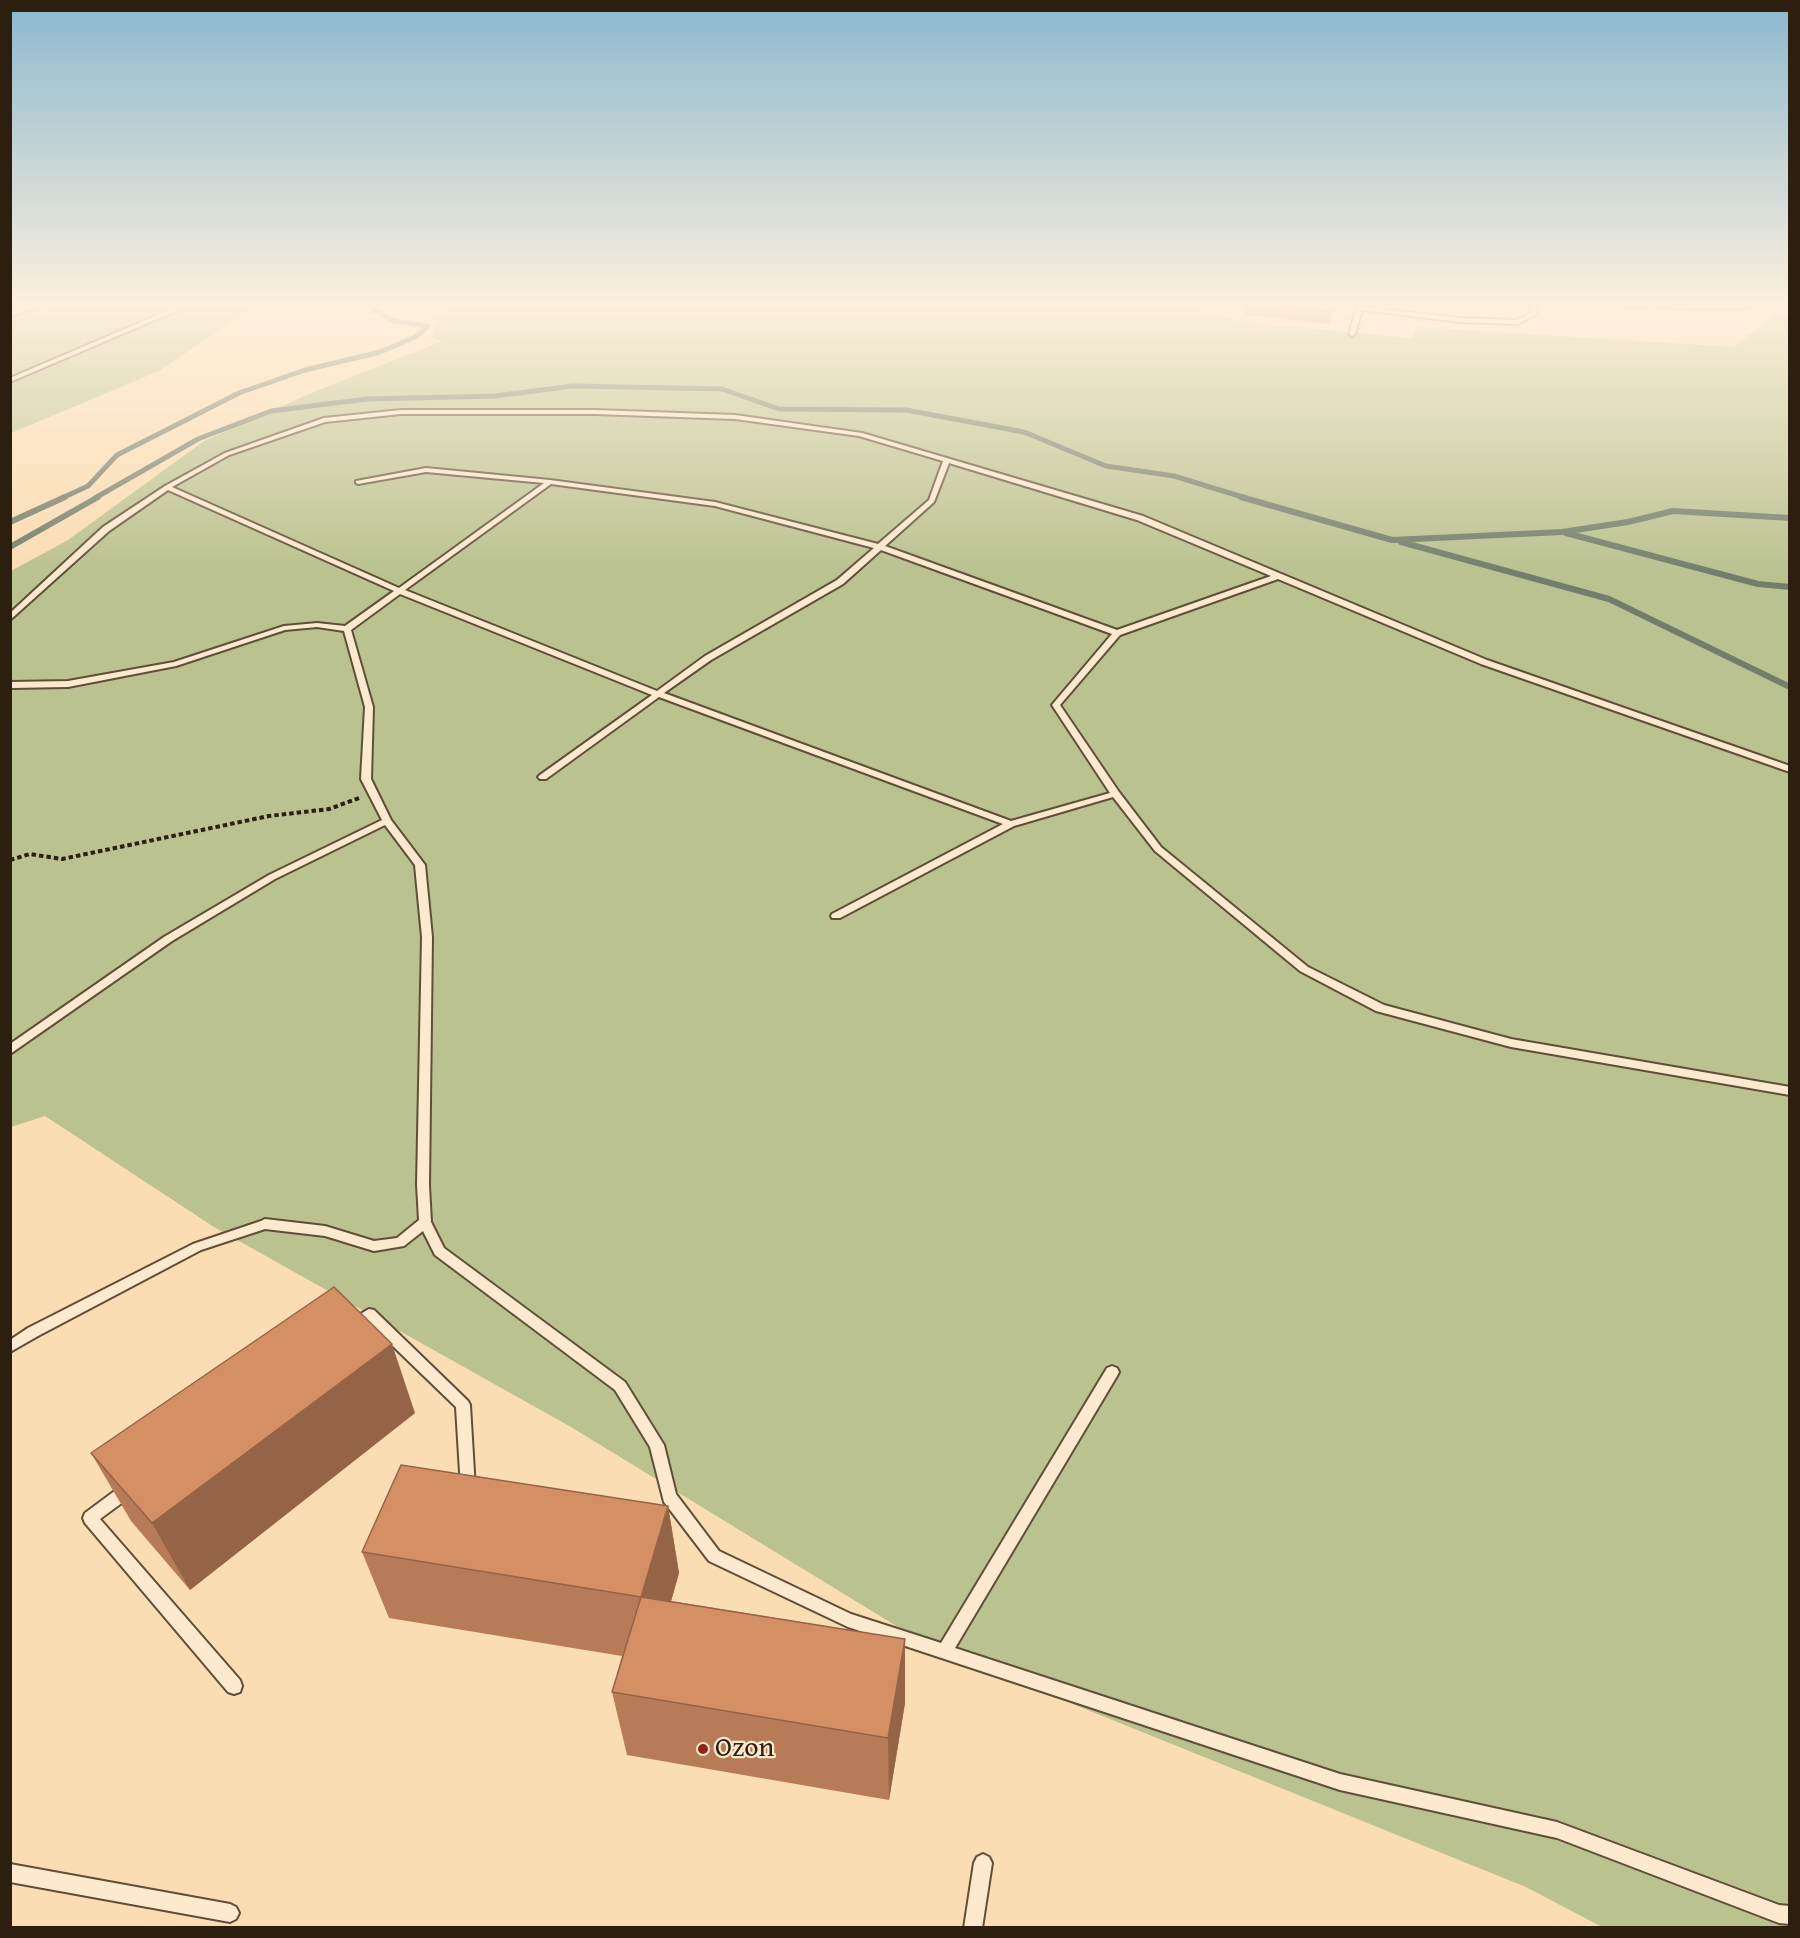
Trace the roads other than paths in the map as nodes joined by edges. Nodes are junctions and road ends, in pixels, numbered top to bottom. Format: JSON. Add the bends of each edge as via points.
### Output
{"nodes":[{"id":1,"x":947,"y":459,"type":"junction"},
{"id":2,"x":357,"y":482,"type":"dead end"},
{"id":3,"x":550,"y":482,"type":"junction"},
{"id":4,"x":167,"y":487,"type":"junction"},
{"id":5,"x":880,"y":547,"type":"junction"},
{"id":6,"x":1278,"y":576,"type":"junction"},
{"id":7,"x":400,"y":591,"type":"junction"},
{"id":8,"x":10,"y":618,"type":"edge"},
{"id":9,"x":347,"y":629,"type":"junction"},
{"id":10,"x":1117,"y":633,"type":"junction"},
{"id":11,"x":10,"y":685,"type":"edge"},
{"id":12,"x":658,"y":694,"type":"junction"},
{"id":13,"x":1790,"y":769,"type":"edge"},
{"id":14,"x":543,"y":777,"type":"dead end"},
{"id":15,"x":1115,"y":794,"type":"junction"},
{"id":16,"x":387,"y":821,"type":"junction"},
{"id":17,"x":1011,"y":824,"type":"junction"},
{"id":18,"x":836,"y":916,"type":"dead end"},
{"id":19,"x":10,"y":1050,"type":"edge"},
{"id":20,"x":1790,"y":1091,"type":"edge"},
{"id":21,"x":425,"y":1222,"type":"junction"},
{"id":22,"x":340,"y":1335,"type":"edge"},
{"id":23,"x":10,"y":1347,"type":"edge"},
{"id":24,"x":1112,"y":1372,"type":"dead end"},
{"id":25,"x":138,"y":1483,"type":"edge"},
{"id":26,"x":468,"y":1490,"type":"edge"},
{"id":27,"x":944,"y":1652,"type":"junction"},
{"id":28,"x":234,"y":1686,"type":"dead end"},
{"id":29,"x":983,"y":1863,"type":"dead end"},
{"id":30,"x":10,"y":1874,"type":"edge"},
{"id":31,"x":230,"y":1913,"type":"dead end"},
{"id":32,"x":1790,"y":1915,"type":"edge"},
{"id":33,"x":973,"y":1928,"type":"edge"}],
"edges":[{"from":1,"to":4,"type":"lane","via":[[860,434],[735,417],[401,412],[324,420],[227,454]]},
{"from":1,"to":5,"type":"lane","via":[[932,501]]},
{"from":1,"to":6,"type":"lane","via":[[1140,518]]},
{"from":2,"to":3,"type":"lane","via":[[426,470]]},
{"from":3,"to":5,"type":"lane","via":[[715,504]]},
{"from":3,"to":7,"type":"lane"},
{"from":4,"to":7,"type":"lane"},
{"from":4,"to":8,"type":"lane","via":[[106,529]]},
{"from":5,"to":10,"type":"lane"},
{"from":5,"to":12,"type":"lane","via":[[840,582],[708,658]]},
{"from":6,"to":10,"type":"lane"},
{"from":6,"to":13,"type":"lane","via":[[1484,662]]},
{"from":7,"to":9,"type":"lane"},
{"from":7,"to":12,"type":"lane"},
{"from":9,"to":11,"type":"lane","via":[[317,625],[284,628],[176,664],[68,684]]},
{"from":9,"to":16,"type":"lane","via":[[369,707],[366,779]]},
{"from":10,"to":15,"type":"lane","via":[[1056,705]]},
{"from":12,"to":14,"type":"lane"},
{"from":12,"to":17,"type":"lane"},
{"from":15,"to":17,"type":"lane"},
{"from":15,"to":20,"type":"lane","via":[[1158,849],[1304,969],[1380,1008],[1511,1043]]},
{"from":16,"to":19,"type":"lane","via":[[272,877],[168,939]]},
{"from":16,"to":21,"type":"lane","via":[[420,864],[427,937],[422,1130]]},
{"from":17,"to":18,"type":"lane"},
{"from":21,"to":23,"type":"lane","via":[[400,1243],[374,1246],[325,1231],[265,1224],[197,1247]]},
{"from":21,"to":27,"type":"lane","via":[[439,1251],[620,1386],[657,1445],[669,1497],[714,1556],[848,1620]]},
{"from":22,"to":26,"type":"lane","via":[[369,1314],[463,1405]]},
{"from":24,"to":27,"type":"lane"},
{"from":25,"to":28,"type":"lane","via":[[90,1518]]},
{"from":27,"to":32,"type":"lane","via":[[1340,1782],[1557,1830]]},
{"from":29,"to":33,"type":"lane"},
{"from":30,"to":31,"type":"lane"}]}
